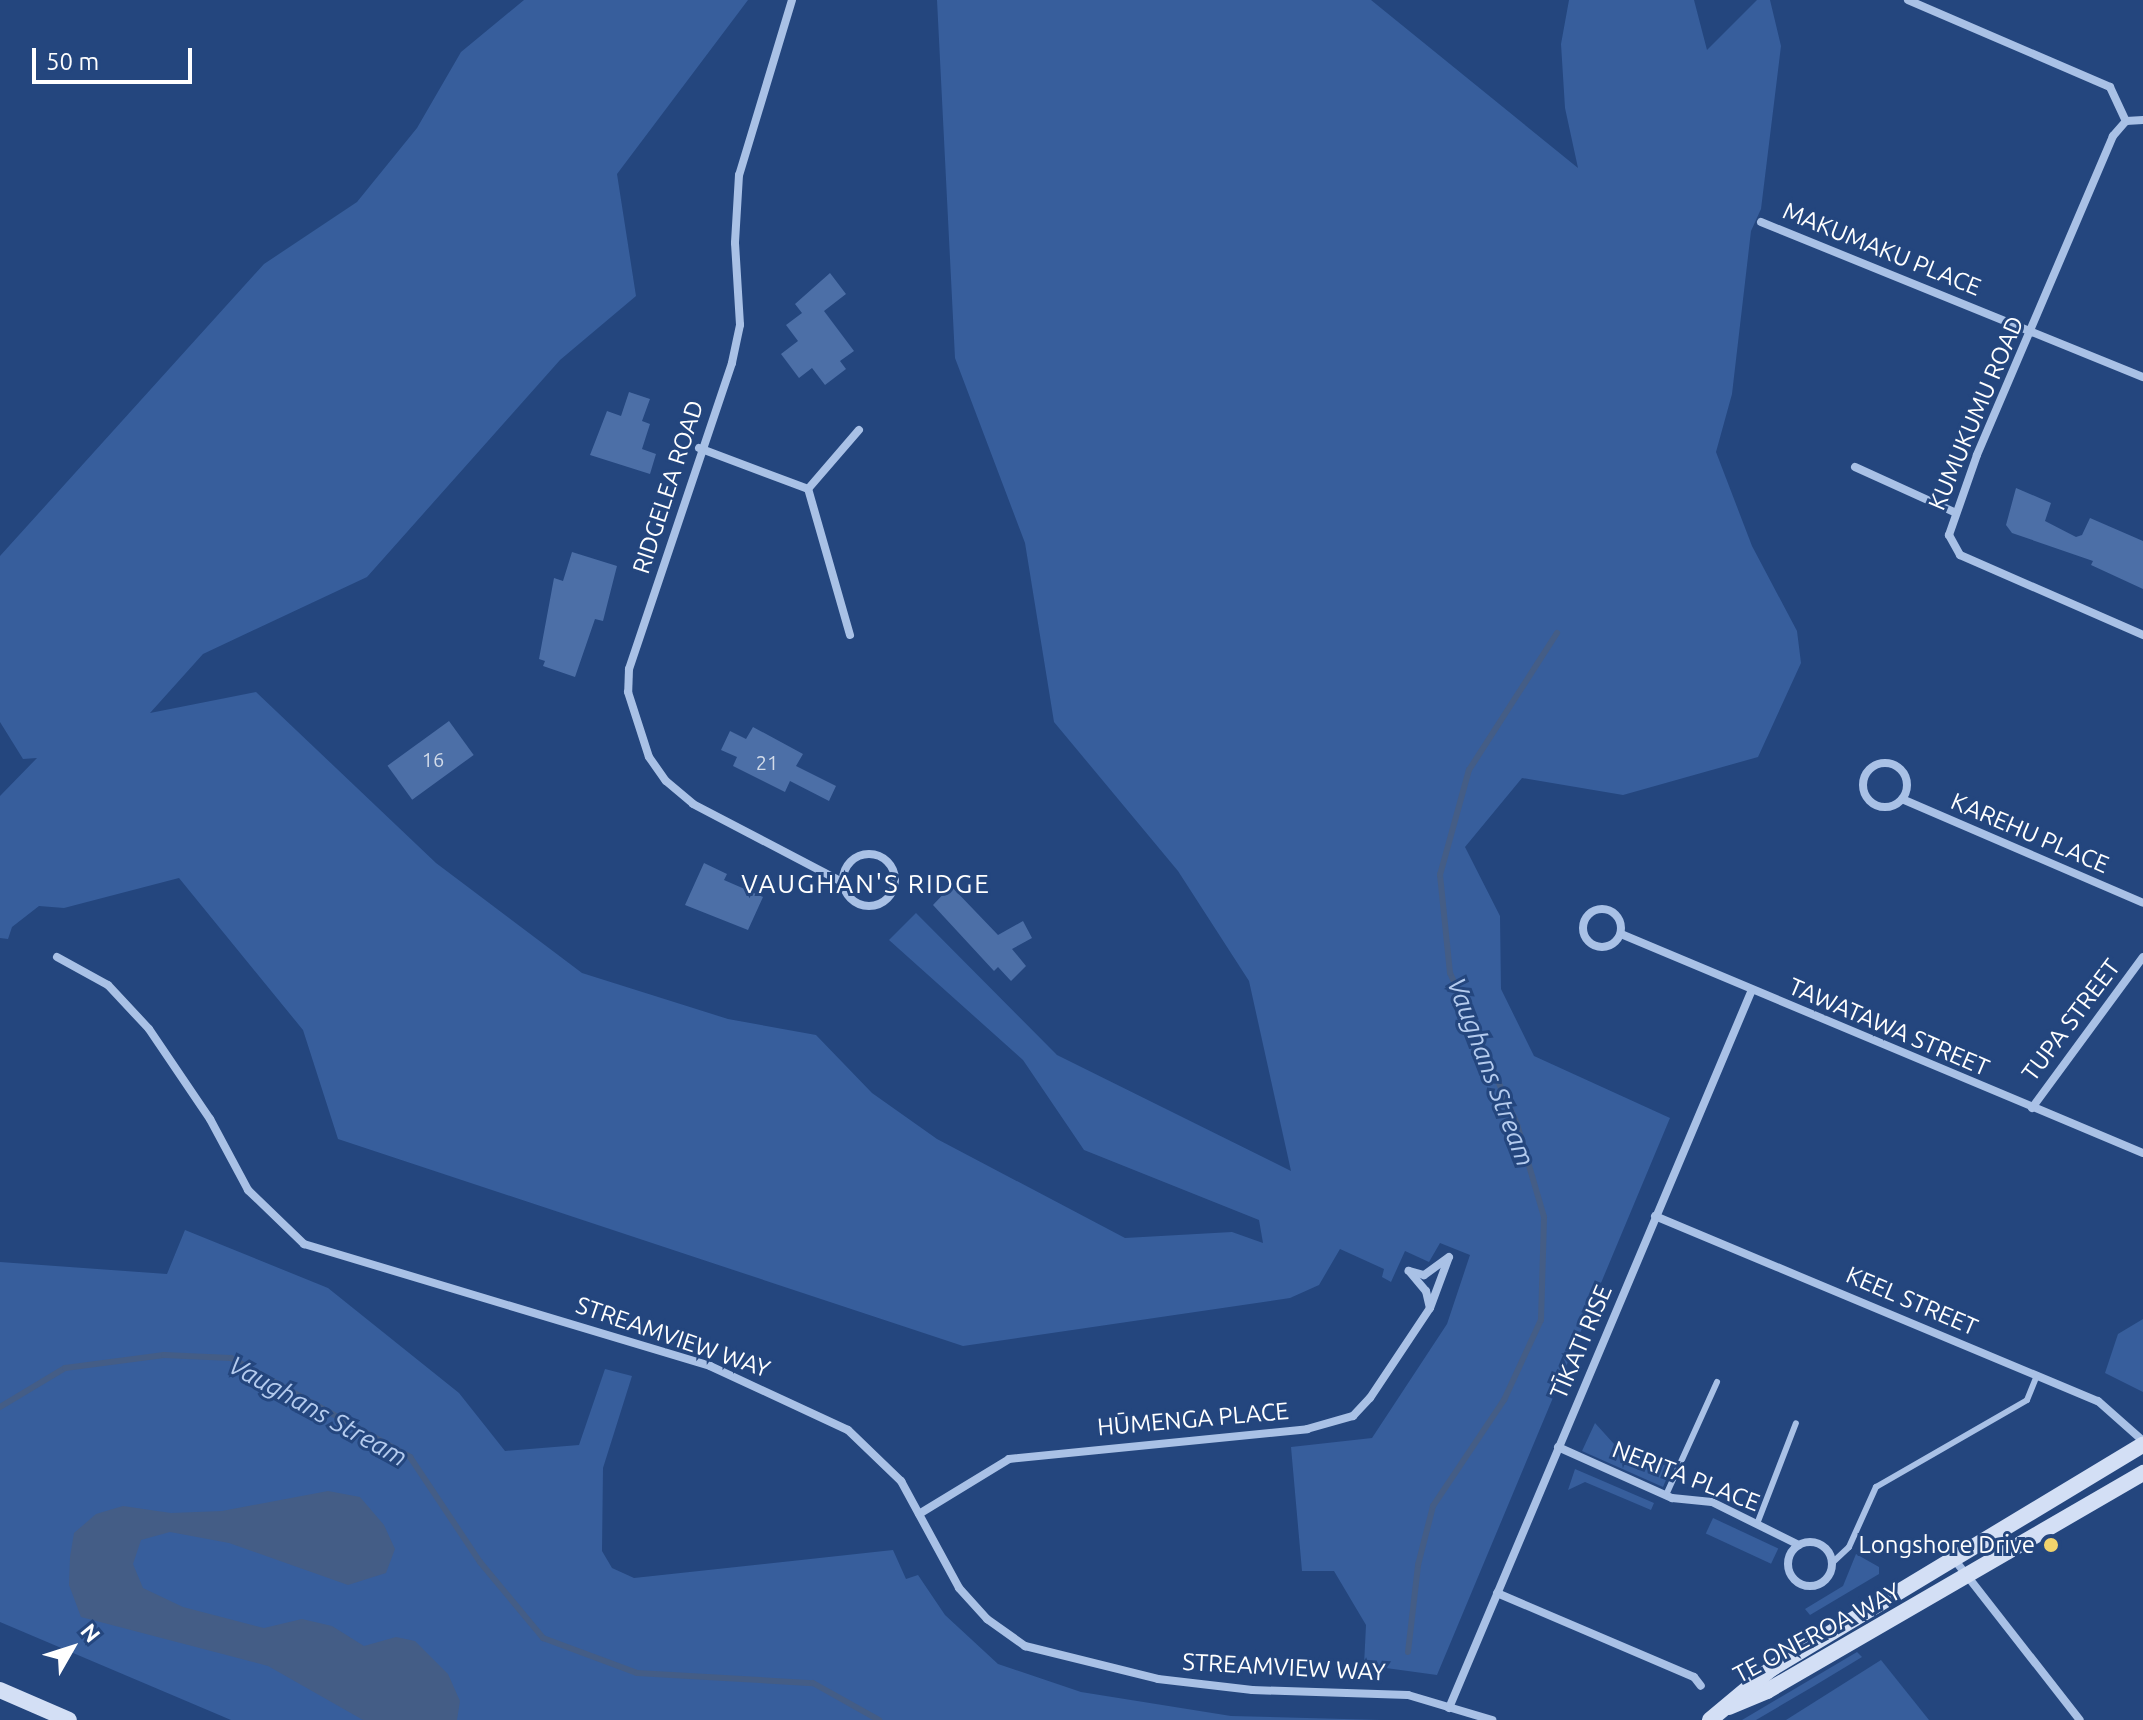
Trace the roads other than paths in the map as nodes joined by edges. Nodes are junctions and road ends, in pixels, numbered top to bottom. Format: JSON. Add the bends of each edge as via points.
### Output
{"nodes":[{"id":1,"x":792,"y":0,"type":"edge"},
{"id":2,"x":1908,"y":0,"type":"edge"},
{"id":3,"x":2143,"y":120,"type":"edge"},
{"id":4,"x":2126,"y":121,"type":"junction"},
{"id":5,"x":1761,"y":222,"type":"dead end"},
{"id":6,"x":2034,"y":330,"type":"junction"},
{"id":7,"x":2143,"y":377,"type":"edge"},
{"id":8,"x":859,"y":430,"type":"dead end"},
{"id":9,"x":699,"y":448,"type":"junction"},
{"id":10,"x":1855,"y":467,"type":"dead end"},
{"id":11,"x":808,"y":489,"type":"junction"},
{"id":12,"x":1954,"y":512,"type":"junction"},
{"id":13,"x":850,"y":635,"type":"dead end"},
{"id":14,"x":2143,"y":635,"type":"edge"},
{"id":15,"x":1902,"y":799,"type":"junction"},
{"id":16,"x":842,"y":882,"type":"junction"},
{"id":17,"x":2143,"y":903,"type":"edge"},
{"id":18,"x":1621,"y":934,"type":"junction"},
{"id":19,"x":57,"y":957,"type":"dead end"},
{"id":20,"x":2143,"y":957,"type":"edge"},
{"id":21,"x":1751,"y":992,"type":"junction"},
{"id":22,"x":2032,"y":1108,"type":"junction"},
{"id":23,"x":2143,"y":1153,"type":"edge"},
{"id":24,"x":1655,"y":1216,"type":"junction"},
{"id":25,"x":1430,"y":1308,"type":"junction"},
{"id":26,"x":2037,"y":1375,"type":"junction"},
{"id":27,"x":1717,"y":1382,"type":"dead end"},
{"id":28,"x":1796,"y":1423,"type":"dead end"},
{"id":29,"x":2143,"y":1443,"type":"edge"},
{"id":30,"x":1558,"y":1447,"type":"junction"},
{"id":31,"x":2143,"y":1473,"type":"edge"},
{"id":32,"x":1666,"y":1495,"type":"junction"},
{"id":33,"x":919,"y":1514,"type":"junction"},
{"id":34,"x":1757,"y":1524,"type":"junction"},
{"id":35,"x":1799,"y":1545,"type":"junction"},
{"id":36,"x":1953,"y":1559,"type":"junction"},
{"id":37,"x":1832,"y":1563,"type":"junction"},
{"id":38,"x":1966,"y":1578,"type":"junction"},
{"id":39,"x":1497,"y":1593,"type":"junction"},
{"id":40,"x":1701,"y":1686,"type":"dead end"},
{"id":41,"x":0,"y":1690,"type":"edge"},
{"id":42,"x":1449,"y":1708,"type":"junction"},
{"id":43,"x":1715,"y":1715,"type":"edge"},
{"id":44,"x":69,"y":1720,"type":"edge"},
{"id":45,"x":1492,"y":1720,"type":"edge"},
{"id":46,"x":2080,"y":1720,"type":"edge"}],
"edges":[{"from":1,"to":9,"type":"street","name":"RIDGELEA ROAD","via":[[739,175],[735,243],[740,325]]},
{"from":2,"to":4,"type":"street","via":[[2110,87]]},
{"from":3,"to":4,"type":"street"},
{"from":4,"to":6,"type":"street","name":"KUMUKUMU ROAD","via":[[2113,136]]},
{"from":5,"to":6,"type":"street","name":"MAKUMAKU PLACE"},
{"from":6,"to":7,"type":"street","name":"MAKUMAKU PLACE"},
{"from":6,"to":12,"type":"street","name":"KUMUKUMU ROAD"},
{"from":8,"to":11,"type":"street"},
{"from":9,"to":11,"type":"street"},
{"from":9,"to":16,"type":"street","name":"RIDGELEA ROAD","via":[[629,669],[631,712],[666,781],[693,804]]},
{"from":10,"to":12,"type":"street"},
{"from":11,"to":13,"type":"street"},
{"from":12,"to":14,"type":"street","name":"KUMUKUMU ROAD","via":[[1949,535],[1960,555]]},
{"from":15,"to":15,"type":"street","name":"KAREHU PLACE","via":[[1881,807],[1871,803],[1863,782],[1867,772],[1885,764],[1902,772]]},
{"from":15,"to":17,"type":"street","name":"KAREHU PLACE"},
{"from":16,"to":16,"type":"street","name":"RIDGELEA ROAD","via":[[853,859],[870,854],[886,860],[894,876],[892,893],[871,906],[849,897]]},
{"from":18,"to":18,"type":"street","name":"TAWATAWA STREET","via":[[1613,944],[1600,947],[1587,940],[1583,923],[1595,909],[1606,908],[1619,918]]},
{"from":18,"to":21,"type":"street","name":"TAWATAWA STREET"},
{"from":19,"to":33,"type":"street","name":"STREAMVIEW WAY","via":[[108,985],[149,1029],[210,1119],[248,1190],[304,1244],[710,1366],[809,1409],[878,1453]]},
{"from":20,"to":22,"type":"street","name":"TUPA STREET"},
{"from":21,"to":22,"type":"street","name":"TAWATAWA STREET"},
{"from":21,"to":24,"type":"street","name":"TĪKATI RISE"},
{"from":22,"to":23,"type":"street","name":"TAWATAWA STREET"},
{"from":24,"to":26,"type":"street","name":"KEEL STREET"},
{"from":24,"to":30,"type":"street","name":"TĪKATI RISE"},
{"from":25,"to":25,"type":"street","name":"HŪMENGA PLACE","via":[[1439,1283],[1449,1257],[1424,1275],[1409,1271],[1426,1291]]},
{"from":25,"to":33,"type":"street","name":"HŪMENGA PLACE","via":[[1353,1416],[1307,1429],[1009,1459]]},
{"from":26,"to":29,"type":"street","name":"KEEL STREET","via":[[2098,1401]]},
{"from":26,"to":37,"type":"lane","via":[[2027,1400],[1876,1487],[1849,1547]]},
{"from":27,"to":32,"type":"lane"},
{"from":28,"to":34,"type":"lane"},
{"from":29,"to":36,"type":"street","name":"TE ONEROA WAY"},
{"from":30,"to":32,"type":"street","name":"NERITA PLACE"},
{"from":30,"to":39,"type":"street","name":"TĪKATI RISE"},
{"from":31,"to":38,"type":"street","name":"TE ONEROA WAY"},
{"from":32,"to":34,"type":"street","name":"NERITA PLACE","via":[[1712,1502]]},
{"from":33,"to":42,"type":"street","name":"STREAMVIEW WAY","via":[[959,1588],[987,1619],[1025,1646],[1158,1679],[1252,1690],[1408,1695]]},
{"from":34,"to":35,"type":"street","name":"NERITA PLACE"},
{"from":35,"to":37,"type":"street","name":"NERITA PLACE","via":[[1821,1545]]},
{"from":35,"to":37,"type":"street","via":[[1788,1562],[1791,1576],[1802,1585],[1823,1582]]},
{"from":36,"to":38,"type":"street"},
{"from":36,"to":43,"type":"street","name":"TE ONEROA WAY","via":[[1764,1673]]},
{"from":38,"to":43,"type":"street","name":"TE ONEROA WAY"},
{"from":38,"to":46,"type":"street"},
{"from":39,"to":40,"type":"street","via":[[1694,1677]]},
{"from":39,"to":42,"type":"street","name":"TĪKATI RISE"},
{"from":41,"to":44,"type":"street"},
{"from":42,"to":45,"type":"street","name":"STREAMVIEW WAY"}]}
